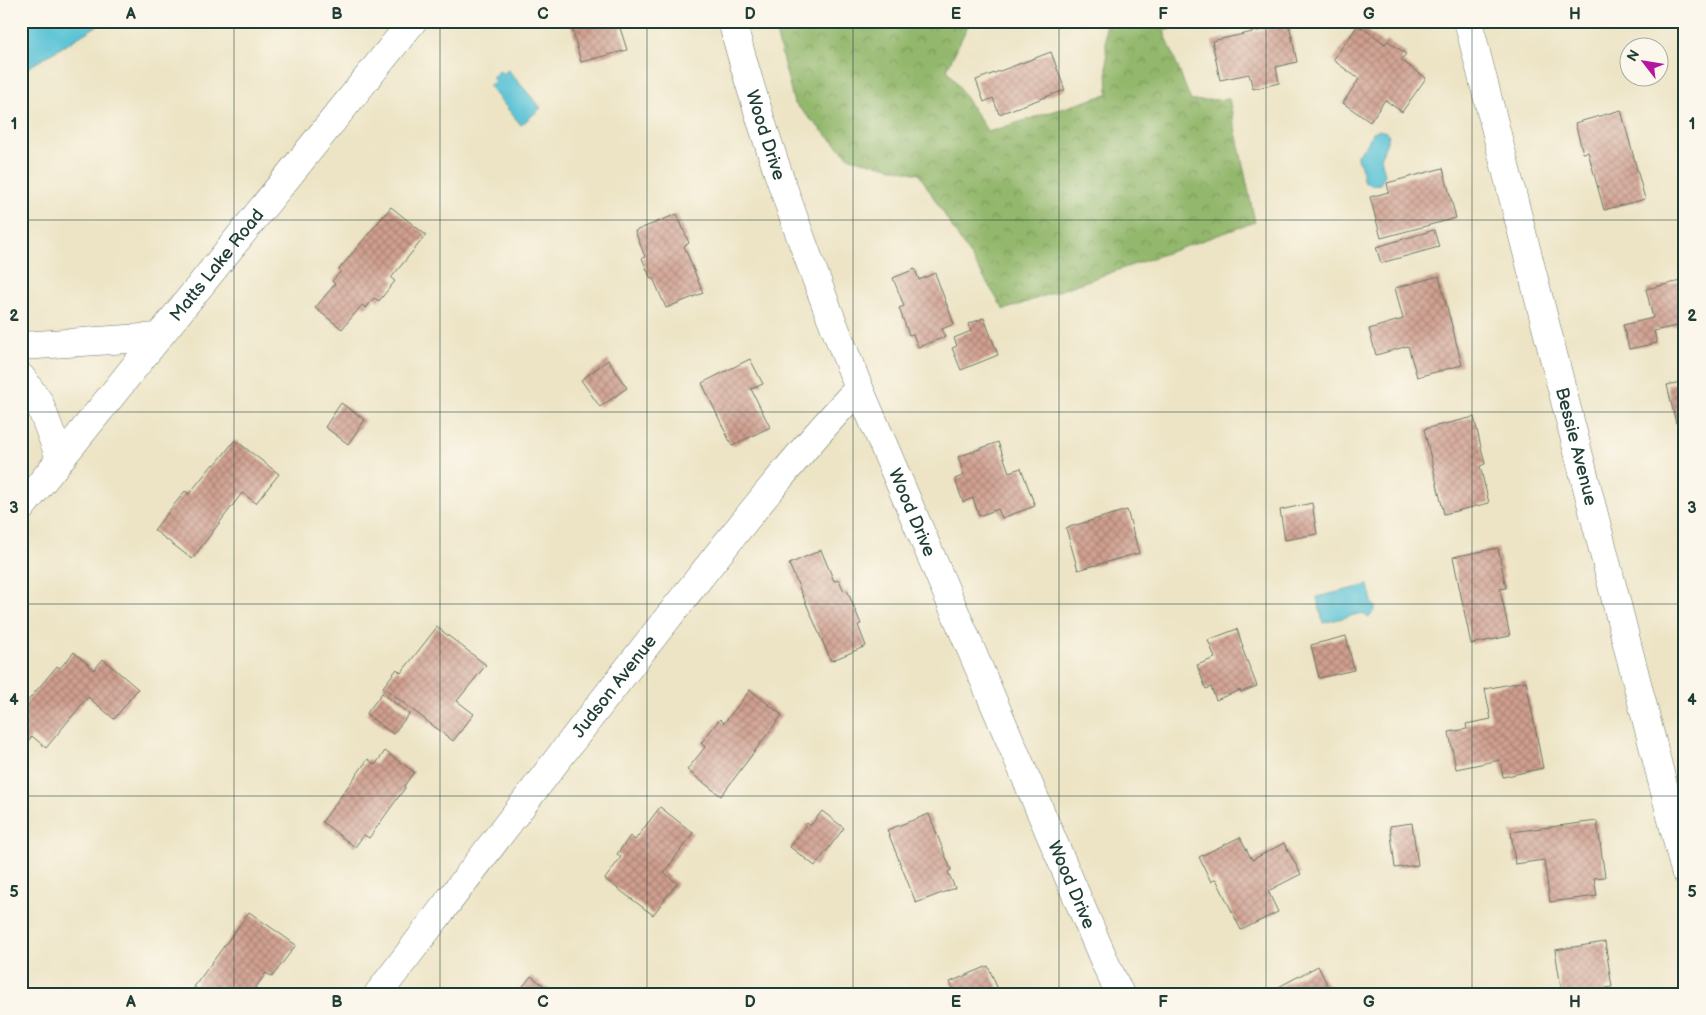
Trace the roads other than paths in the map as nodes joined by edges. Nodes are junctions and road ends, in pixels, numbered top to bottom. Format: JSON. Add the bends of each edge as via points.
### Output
{"nodes":[{"id":1,"x":414,"y":21,"type":"edge"},
{"id":2,"x":732,"y":21,"type":"edge"},
{"id":3,"x":1468,"y":21,"type":"edge"},
{"id":4,"x":158,"y":337,"type":"junction"},
{"id":5,"x":21,"y":346,"type":"edge"},
{"id":6,"x":21,"y":377,"type":"edge"},
{"id":7,"x":859,"y":388,"type":"junction"},
{"id":8,"x":60,"y":458,"type":"junction"},
{"id":9,"x":21,"y":508,"type":"edge"},
{"id":10,"x":1685,"y":871,"type":"edge"},
{"id":11,"x":378,"y":994,"type":"edge"},
{"id":12,"x":1120,"y":994,"type":"edge"}],
"edges":[{"from":1,"to":4,"type":"street","name":"Matts Lake Road"},
{"from":2,"to":7,"type":"street","name":"Wood Drive","via":[[781,183]]},
{"from":3,"to":10,"type":"street","name":"Bessie Avenue"},
{"from":4,"to":5,"type":"street"},
{"from":4,"to":8,"type":"street","name":"Matts Lake Road"},
{"from":6,"to":8,"type":"street","via":[[40,402]]},
{"from":7,"to":11,"type":"street","name":"Judson Avenue","via":[[824,424],[572,738]]},
{"from":7,"to":12,"type":"street","name":"Wood Drive"},
{"from":8,"to":9,"type":"street","name":"Matts Lake Road"}]}
